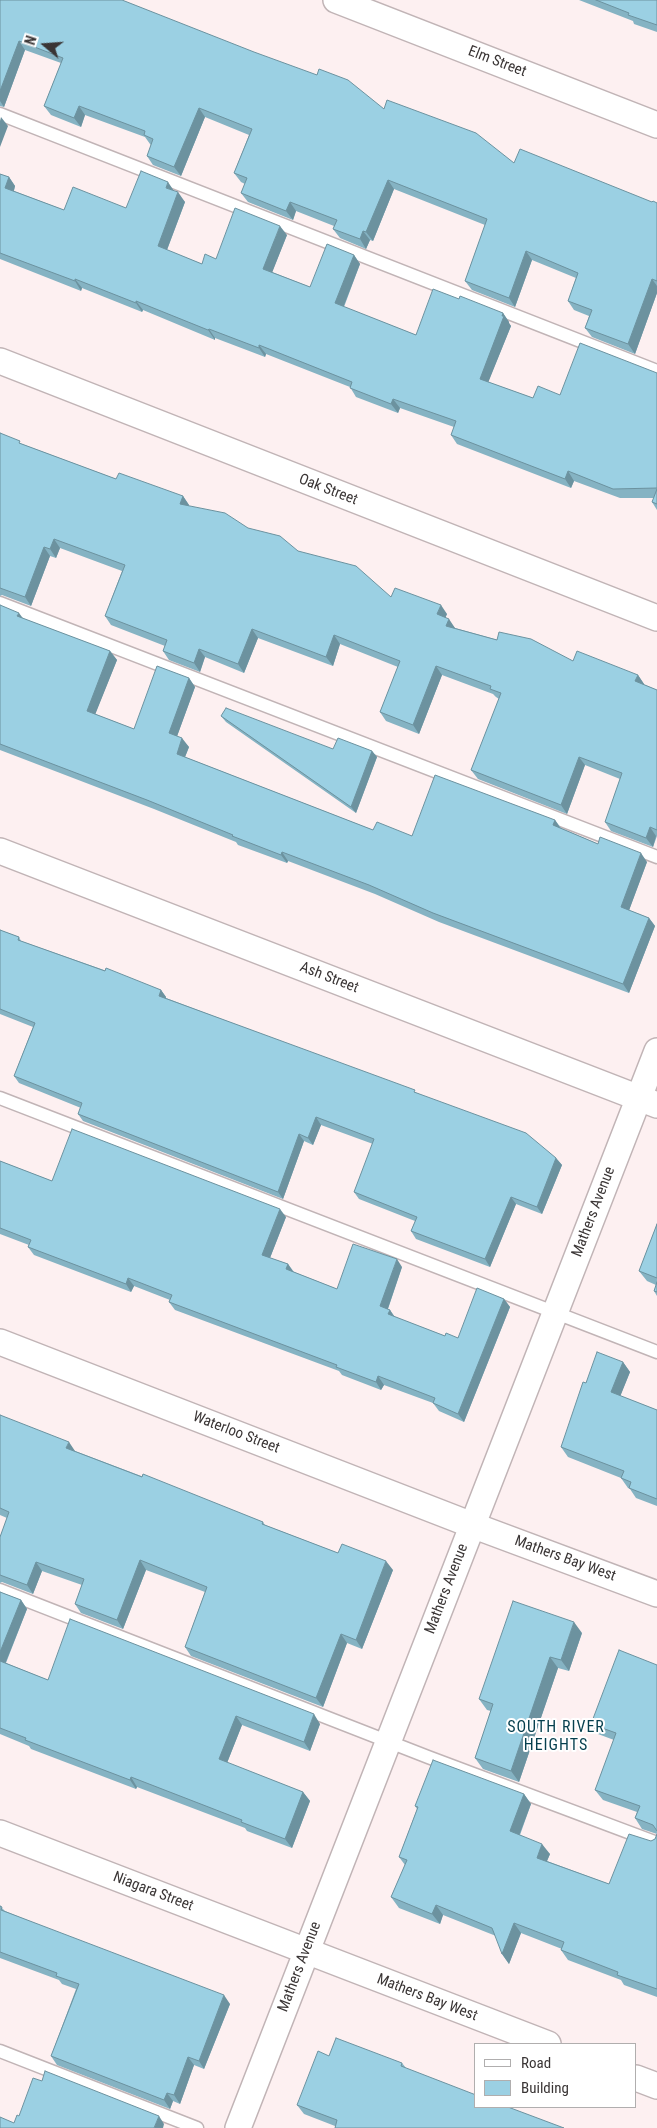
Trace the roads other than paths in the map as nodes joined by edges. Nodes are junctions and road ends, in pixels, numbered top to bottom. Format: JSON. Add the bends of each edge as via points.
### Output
{"nodes":[{"id":1,"x":336,"y":0,"type":"edge"},
{"id":2,"x":0,"y":114,"type":"edge"},
{"id":3,"x":657,"y":125,"type":"edge"},
{"id":4,"x":0,"y":361,"type":"edge"},
{"id":5,"x":657,"y":371,"type":"edge"},
{"id":6,"x":0,"y":603,"type":"edge"},
{"id":7,"x":657,"y":618,"type":"edge"},
{"id":8,"x":0,"y":851,"type":"edge"},
{"id":9,"x":657,"y":857,"type":"edge"},
{"id":10,"x":657,"y":1051,"type":"edge"},
{"id":11,"x":0,"y":1098,"type":"edge"},
{"id":12,"x":648,"y":1101,"type":"edge"},
{"id":13,"x":555,"y":1313,"type":"junction"},
{"id":14,"x":0,"y":1342,"type":"edge"},
{"id":15,"x":657,"y":1352,"type":"edge"},
{"id":16,"x":472,"y":1524,"type":"junction"},
{"id":17,"x":0,"y":1590,"type":"edge"},
{"id":18,"x":657,"y":1594,"type":"edge"},
{"id":19,"x":388,"y":1741,"type":"junction"},
{"id":20,"x":0,"y":1832,"type":"edge"},
{"id":21,"x":657,"y":1843,"type":"edge"},
{"id":22,"x":306,"y":1952,"type":"junction"},
{"id":23,"x":545,"y":2043,"type":"edge"},
{"id":24,"x":0,"y":2051,"type":"edge"},
{"id":25,"x":637,"y":2078,"type":"edge"},
{"id":26,"x":657,"y":2086,"type":"edge"},
{"id":27,"x":197,"y":2128,"type":"edge"},
{"id":28,"x":238,"y":2128,"type":"edge"}],
"edges":[{"from":1,"to":3,"type":"street","name":"Elm Street"},
{"from":2,"to":5,"type":"lane"},
{"from":4,"to":7,"type":"street","name":"Oak Street"},
{"from":6,"to":9,"type":"lane"},
{"from":8,"to":12,"type":"street","name":"Ash Street"},
{"from":10,"to":12,"type":"street","name":"Mathers Avenue"},
{"from":11,"to":13,"type":"lane"},
{"from":12,"to":13,"type":"street","name":"Mathers Avenue"},
{"from":13,"to":15,"type":"lane"},
{"from":13,"to":16,"type":"street","name":"Mathers Avenue"},
{"from":14,"to":16,"type":"street","name":"Waterloo Street"},
{"from":16,"to":18,"type":"street","name":"Mathers Bay West"},
{"from":16,"to":19,"type":"street","name":"Mathers Avenue"},
{"from":17,"to":19,"type":"lane"},
{"from":19,"to":21,"type":"lane"},
{"from":19,"to":22,"type":"street","name":"Mathers Avenue"},
{"from":20,"to":22,"type":"street","name":"Niagara Street"},
{"from":22,"to":23,"type":"street","name":"Mathers Bay West"},
{"from":22,"to":28,"type":"street","name":"Mathers Avenue"},
{"from":24,"to":27,"type":"lane"},
{"from":25,"to":26,"type":"street"}]}
